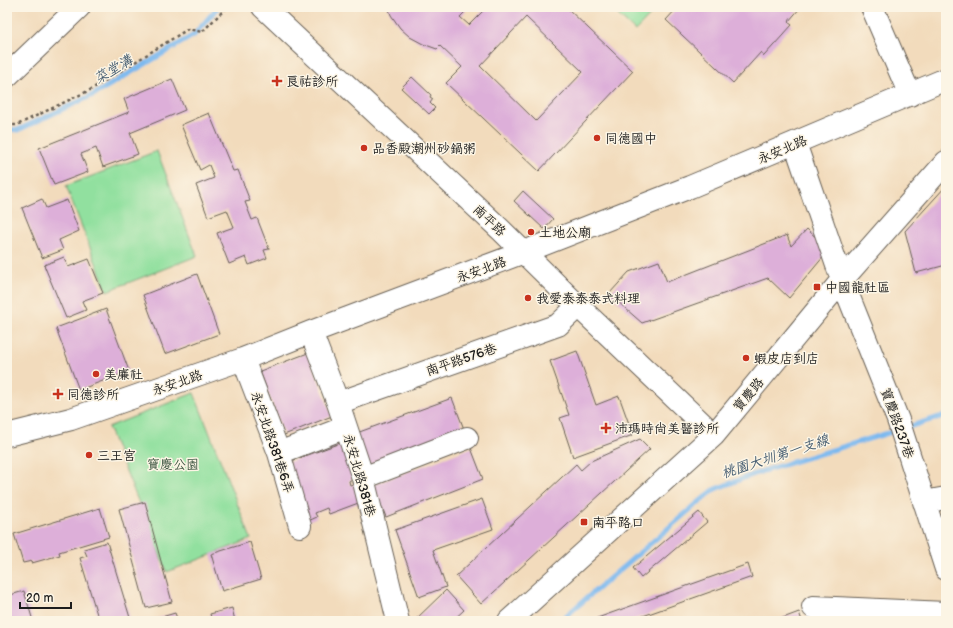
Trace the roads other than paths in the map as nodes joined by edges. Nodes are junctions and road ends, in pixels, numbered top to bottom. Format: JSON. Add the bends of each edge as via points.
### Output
{"nodes":[{"id":1,"x":263,"y":7,"type":"edge"},
{"id":2,"x":872,"y":7,"type":"edge"},
{"id":3,"x":71,"y":10,"type":"edge"},
{"id":4,"x":9,"y":71,"type":"edge"},
{"id":5,"x":946,"y":80,"type":"edge"},
{"id":6,"x":910,"y":95,"type":"junction"},
{"id":7,"x":795,"y":143,"type":"junction"},
{"id":8,"x":946,"y":162,"type":"edge"},
{"id":9,"x":524,"y":252,"type":"junction"},
{"id":10,"x":842,"y":280,"type":"junction"},
{"id":11,"x":578,"y":306,"type":"junction"},
{"id":12,"x":311,"y":332,"type":"junction"},
{"id":13,"x":243,"y":359,"type":"junction"},
{"id":14,"x":338,"y":403,"type":"junction"},
{"id":15,"x":346,"y":427,"type":"junction"},
{"id":16,"x":7,"y":435,"type":"edge"},
{"id":17,"x":714,"y":435,"type":"junction"},
{"id":18,"x":467,"y":438,"type":"dead end"},
{"id":19,"x":279,"y":453,"type":"junction"},
{"id":20,"x":363,"y":478,"type":"junction"},
{"id":21,"x":946,"y":498,"type":"edge"},
{"id":22,"x":924,"y":502,"type":"junction"},
{"id":23,"x":300,"y":526,"type":"dead end"},
{"id":24,"x":946,"y":569,"type":"edge"},
{"id":25,"x":813,"y":607,"type":"dead end"},
{"id":26,"x":946,"y":613,"type":"edge"},
{"id":27,"x":398,"y":621,"type":"edge"},
{"id":28,"x":509,"y":621,"type":"edge"}],
"edges":[{"from":1,"to":9,"type":"street","name":"南平路"},
{"from":2,"to":6,"type":"street"},
{"from":3,"to":4,"type":"street"},
{"from":5,"to":6,"type":"street","name":"永安北路"},
{"from":6,"to":7,"type":"street","name":"永安北路"},
{"from":7,"to":9,"type":"street","name":"永安北路"},
{"from":7,"to":10,"type":"street","name":"寶慶路237巷"},
{"from":8,"to":10,"type":"street","name":"寶慶路"},
{"from":9,"to":11,"type":"street","name":"南平路"},
{"from":9,"to":12,"type":"street","name":"永安北路"},
{"from":10,"to":17,"type":"street","name":"寶慶路"},
{"from":10,"to":22,"type":"street","name":"寶慶路237巷","via":[[901,430]]},
{"from":11,"to":14,"type":"street","name":"南平路576巷","via":[[558,325]]},
{"from":11,"to":17,"type":"street","name":"南平路"},
{"from":12,"to":13,"type":"street","name":"永安北路"},
{"from":12,"to":14,"type":"street","name":"永安北路381巷"},
{"from":13,"to":16,"type":"street","name":"永安北路","via":[[71,419]]},
{"from":13,"to":19,"type":"street","name":"永安北路381巷6弄"},
{"from":14,"to":15,"type":"street","name":"永安北路381巷"},
{"from":15,"to":19,"type":"street"},
{"from":15,"to":20,"type":"street","name":"永安北路381巷"},
{"from":17,"to":28,"type":"street","name":"寶慶路"},
{"from":18,"to":20,"type":"street"},
{"from":19,"to":23,"type":"street","name":"永安北路381巷6弄"},
{"from":20,"to":27,"type":"street","name":"永安北路381巷"},
{"from":21,"to":22,"type":"street"},
{"from":22,"to":24,"type":"street","name":"寶慶路237巷"},
{"from":25,"to":26,"type":"street"}]}
